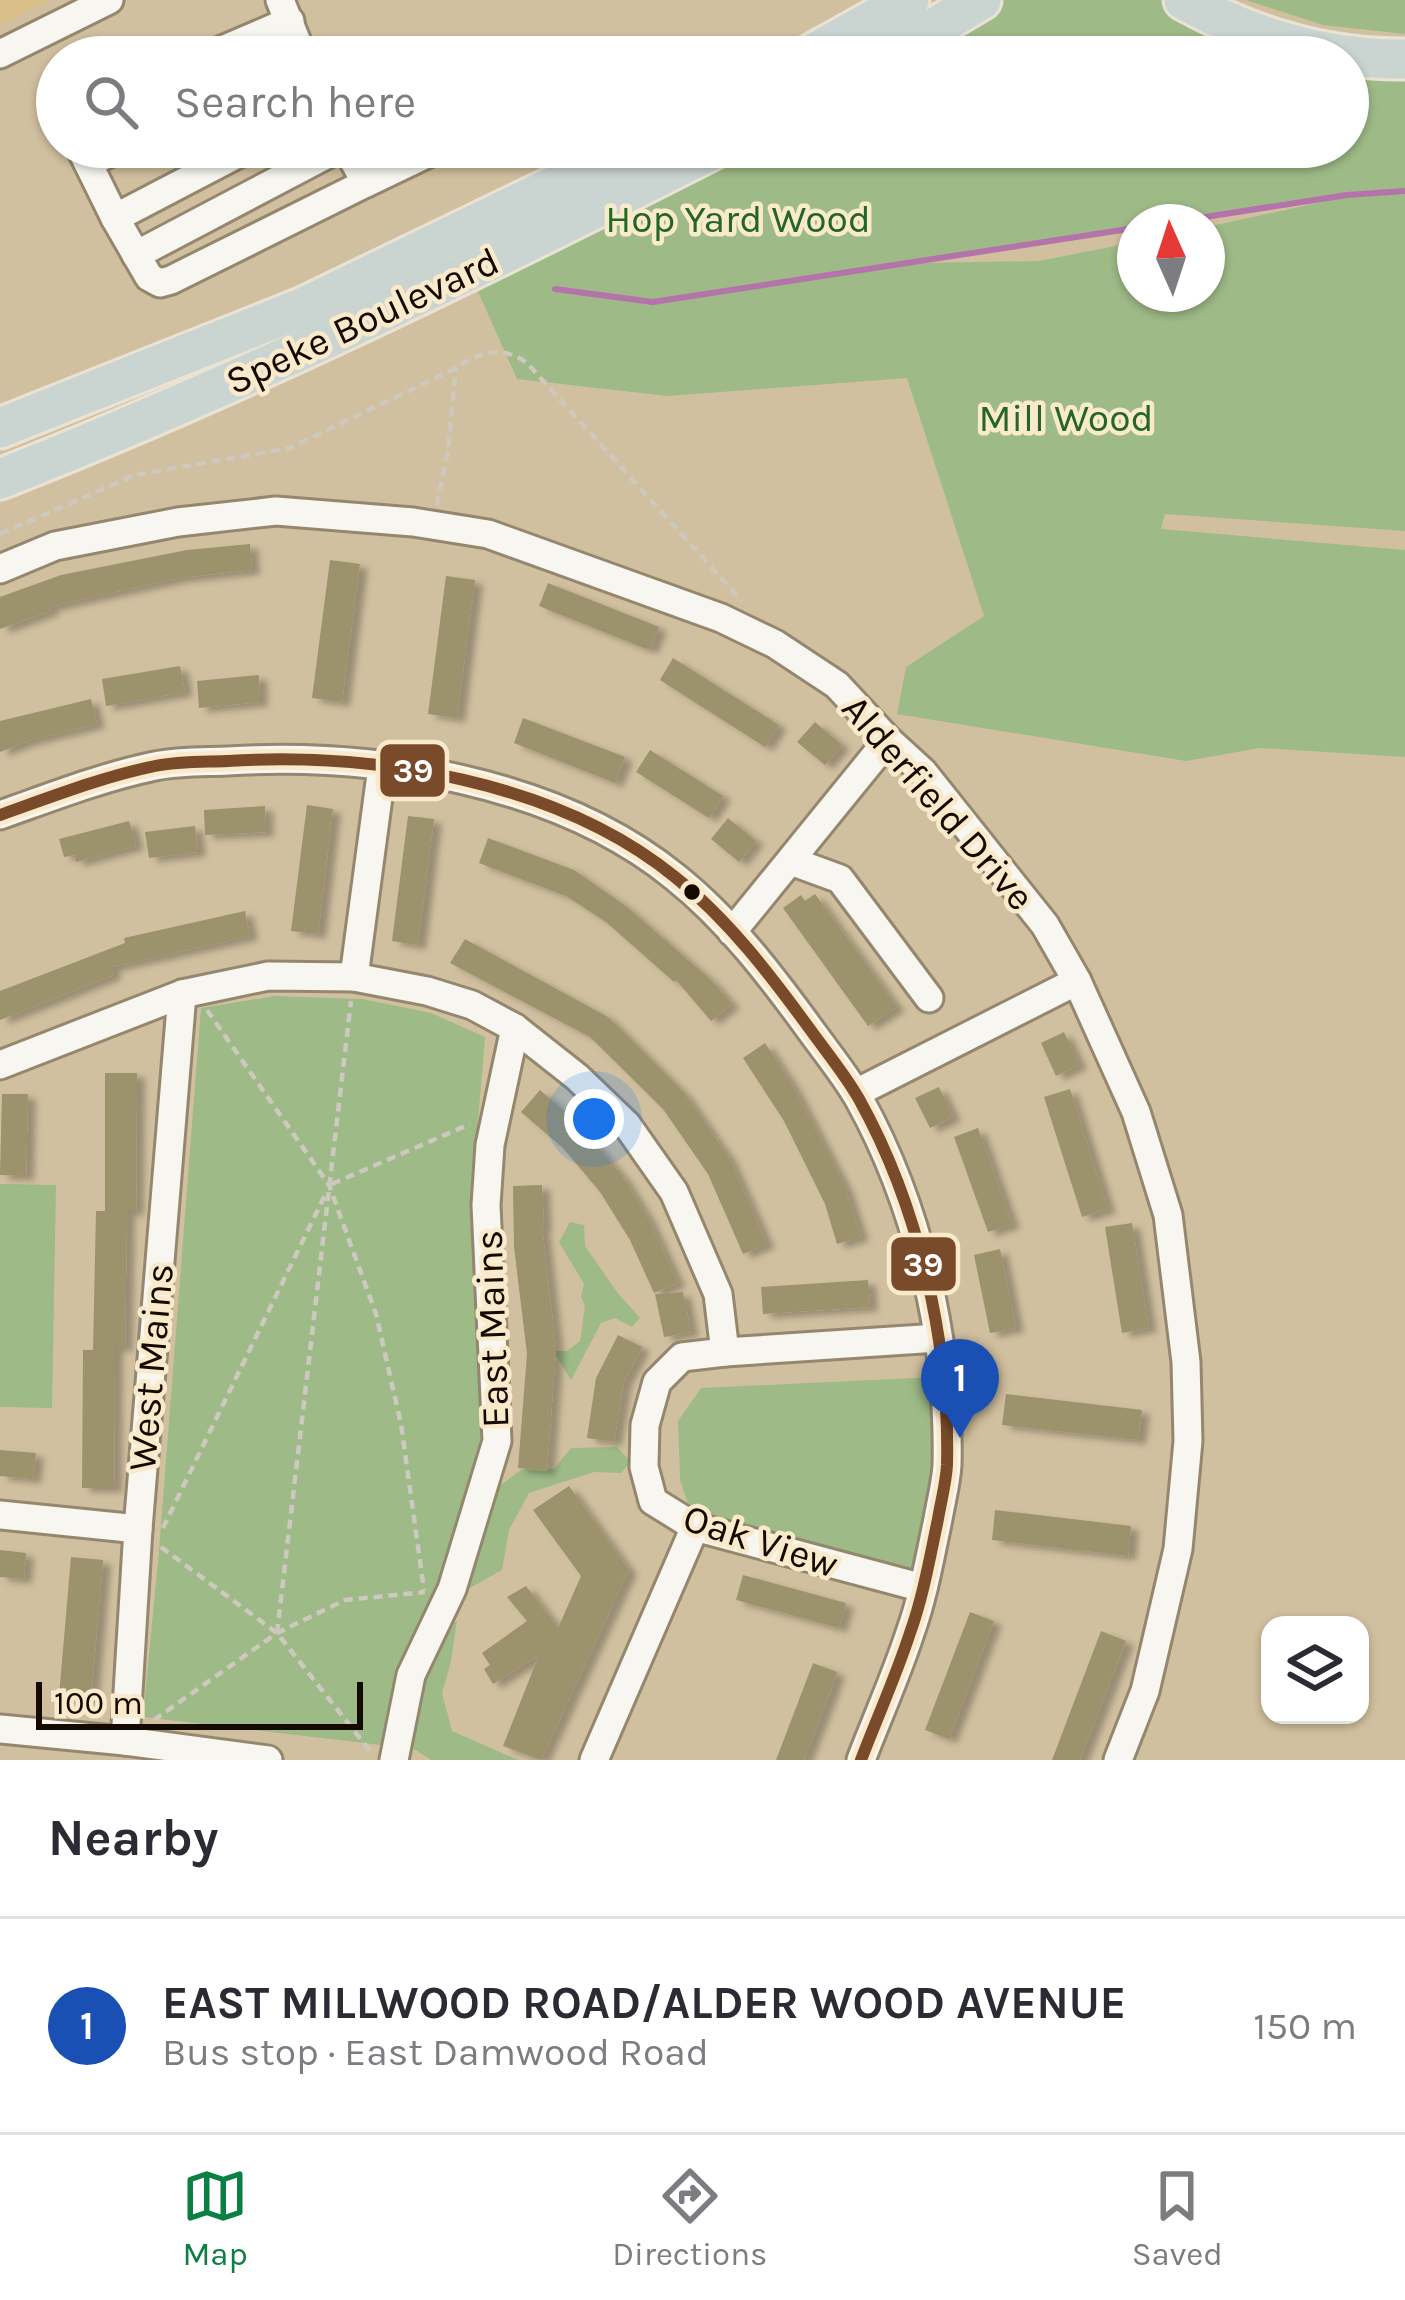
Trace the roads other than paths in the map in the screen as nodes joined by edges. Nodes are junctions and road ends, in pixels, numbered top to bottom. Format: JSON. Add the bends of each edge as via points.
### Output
{"nodes":[{"id":1,"x":109,"y":0,"type":"edge"},
{"id":2,"x":909,"y":0,"type":"edge"},
{"id":3,"x":980,"y":0,"type":"edge"},
{"id":4,"x":1184,"y":0,"type":"edge"},
{"id":5,"x":1246,"y":0,"type":"edge"},
{"id":6,"x":285,"y":10,"type":"edge"},
{"id":7,"x":1405,"y":34,"type":"edge"},
{"id":8,"x":36,"y":36,"type":"edge"},
{"id":9,"x":36,"y":36,"type":"edge"},
{"id":10,"x":241,"y":36,"type":"edge"},
{"id":11,"x":845,"y":36,"type":"edge"},
{"id":12,"x":920,"y":36,"type":"edge"},
{"id":13,"x":1264,"y":36,"type":"edge"},
{"id":14,"x":0,"y":54,"type":"edge"},
{"id":15,"x":1369,"y":57,"type":"edge"},
{"id":16,"x":1405,"y":59,"type":"edge"},
{"id":17,"x":90,"y":168,"type":"edge"},
{"id":18,"x":211,"y":168,"type":"edge"},
{"id":19,"x":303,"y":168,"type":"edge"},
{"id":20,"x":356,"y":168,"type":"edge"},
{"id":21,"x":397,"y":168,"type":"edge"},
{"id":22,"x":592,"y":168,"type":"edge"},
{"id":23,"x":675,"y":168,"type":"edge"},
{"id":24,"x":366,"y":183,"type":"junction"},
{"id":25,"x":115,"y":218,"type":"junction"},
{"id":26,"x":136,"y":255,"type":"junction"},
{"id":27,"x":0,"y":428,"type":"edge"},
{"id":28,"x":0,"y":479,"type":"edge"},
{"id":29,"x":0,"y":569,"type":"edge"},
{"id":30,"x":888,"y":740,"type":"junction"},
{"id":31,"x":382,"y":767,"type":"junction"},
{"id":32,"x":0,"y":815,"type":"edge"},
{"id":33,"x":791,"y":861,"type":"junction"},
{"id":34,"x":732,"y":932,"type":"junction"},
{"id":35,"x":354,"y":977,"type":"junction"},
{"id":36,"x":1077,"y":981,"type":"junction"},
{"id":37,"x":187,"y":992,"type":"junction"},
{"id":38,"x":929,"y":998,"type":"dead end"},
{"id":39,"x":515,"y":1028,"type":"junction"},
{"id":40,"x":0,"y":1065,"type":"edge"},
{"id":41,"x":856,"y":1094,"type":"junction"},
{"id":42,"x":938,"y":1337,"type":"junction"},
{"id":43,"x":725,"y":1352,"type":"junction"},
{"id":44,"x":0,"y":1515,"type":"edge"},
{"id":45,"x":694,"y":1527,"type":"junction"},
{"id":46,"x":138,"y":1529,"type":"junction"},
{"id":47,"x":923,"y":1588,"type":"junction"},
{"id":48,"x":0,"y":1729,"type":"edge"},
{"id":49,"x":125,"y":1741,"type":"junction"},
{"id":50,"x":268,"y":1760,"type":"edge"},
{"id":51,"x":394,"y":1760,"type":"edge"},
{"id":52,"x":594,"y":1760,"type":"edge"},
{"id":53,"x":861,"y":1760,"type":"edge"},
{"id":54,"x":1118,"y":1760,"type":"edge"}],
"edges":[{"from":1,"to":9,"type":"street"},
{"from":2,"to":11,"type":"highway"},
{"from":3,"to":12,"type":"highway"},
{"from":4,"to":13,"type":"highway"},
{"from":5,"to":7,"type":"highway","via":[[1322,25]]},
{"from":6,"to":10,"type":"street"},
{"from":8,"to":14,"type":"street"},
{"from":15,"to":16,"type":"highway"},
{"from":17,"to":25,"type":"street"},
{"from":18,"to":25,"type":"street"},
{"from":19,"to":26,"type":"street"},
{"from":20,"to":24,"type":"street"},
{"from":21,"to":24,"type":"street"},
{"from":22,"to":27,"type":"highway","name":"Speke Boulevard","via":[[304,307]]},
{"from":23,"to":28,"type":"highway","name":"Speke Boulevard","via":[[460,276]]},
{"from":24,"to":26,"type":"street","via":[[172,280],[154,281]]},
{"from":25,"to":26,"type":"street"},
{"from":29,"to":30,"type":"street","name":"Alderfield Drive","via":[[55,547],[178,521],[275,511],[488,534],[776,644],[837,685]]},
{"from":30,"to":33,"type":"street"},
{"from":30,"to":36,"type":"street","name":"Alderfield Drive","via":[[1045,925]]},
{"from":31,"to":32,"type":"street","via":[[269,759],[159,765]]},
{"from":31,"to":34,"type":"street","via":[[536,801],[599,830],[675,877]]},
{"from":31,"to":35,"type":"street"},
{"from":33,"to":34,"type":"street"},
{"from":33,"to":38,"type":"street","via":[[840,879]]},
{"from":34,"to":41,"type":"street"},
{"from":35,"to":37,"type":"street","via":[[268,976]]},
{"from":35,"to":39,"type":"street","via":[[472,1005]]},
{"from":36,"to":41,"type":"street"},
{"from":36,"to":54,"type":"street","name":"Alderfield Drive","via":[[1136,1112],[1168,1215],[1186,1362],[1178,1550],[1145,1691]]},
{"from":37,"to":40,"type":"street"},
{"from":37,"to":46,"type":"street","name":"West Mains"},
{"from":39,"to":43,"type":"street","via":[[627,1125],[674,1192],[718,1294]]},
{"from":39,"to":51,"type":"street","name":"East Mains","via":[[486,1205],[497,1441],[438,1591]]},
{"from":41,"to":42,"type":"street","via":[[916,1234]]},
{"from":42,"to":43,"type":"street","name":"Oak View"},
{"from":42,"to":47,"type":"street","via":[[947,1470]]},
{"from":43,"to":45,"type":"street","name":"Oak View","via":[[682,1357],[657,1382],[645,1426],[653,1501]]},
{"from":44,"to":46,"type":"street"},
{"from":45,"to":47,"type":"street","name":"Oak View"},
{"from":45,"to":52,"type":"street"},
{"from":46,"to":49,"type":"street","name":"West Mains"},
{"from":47,"to":53,"type":"street"},
{"from":48,"to":49,"type":"street"},
{"from":49,"to":50,"type":"street"}]}
